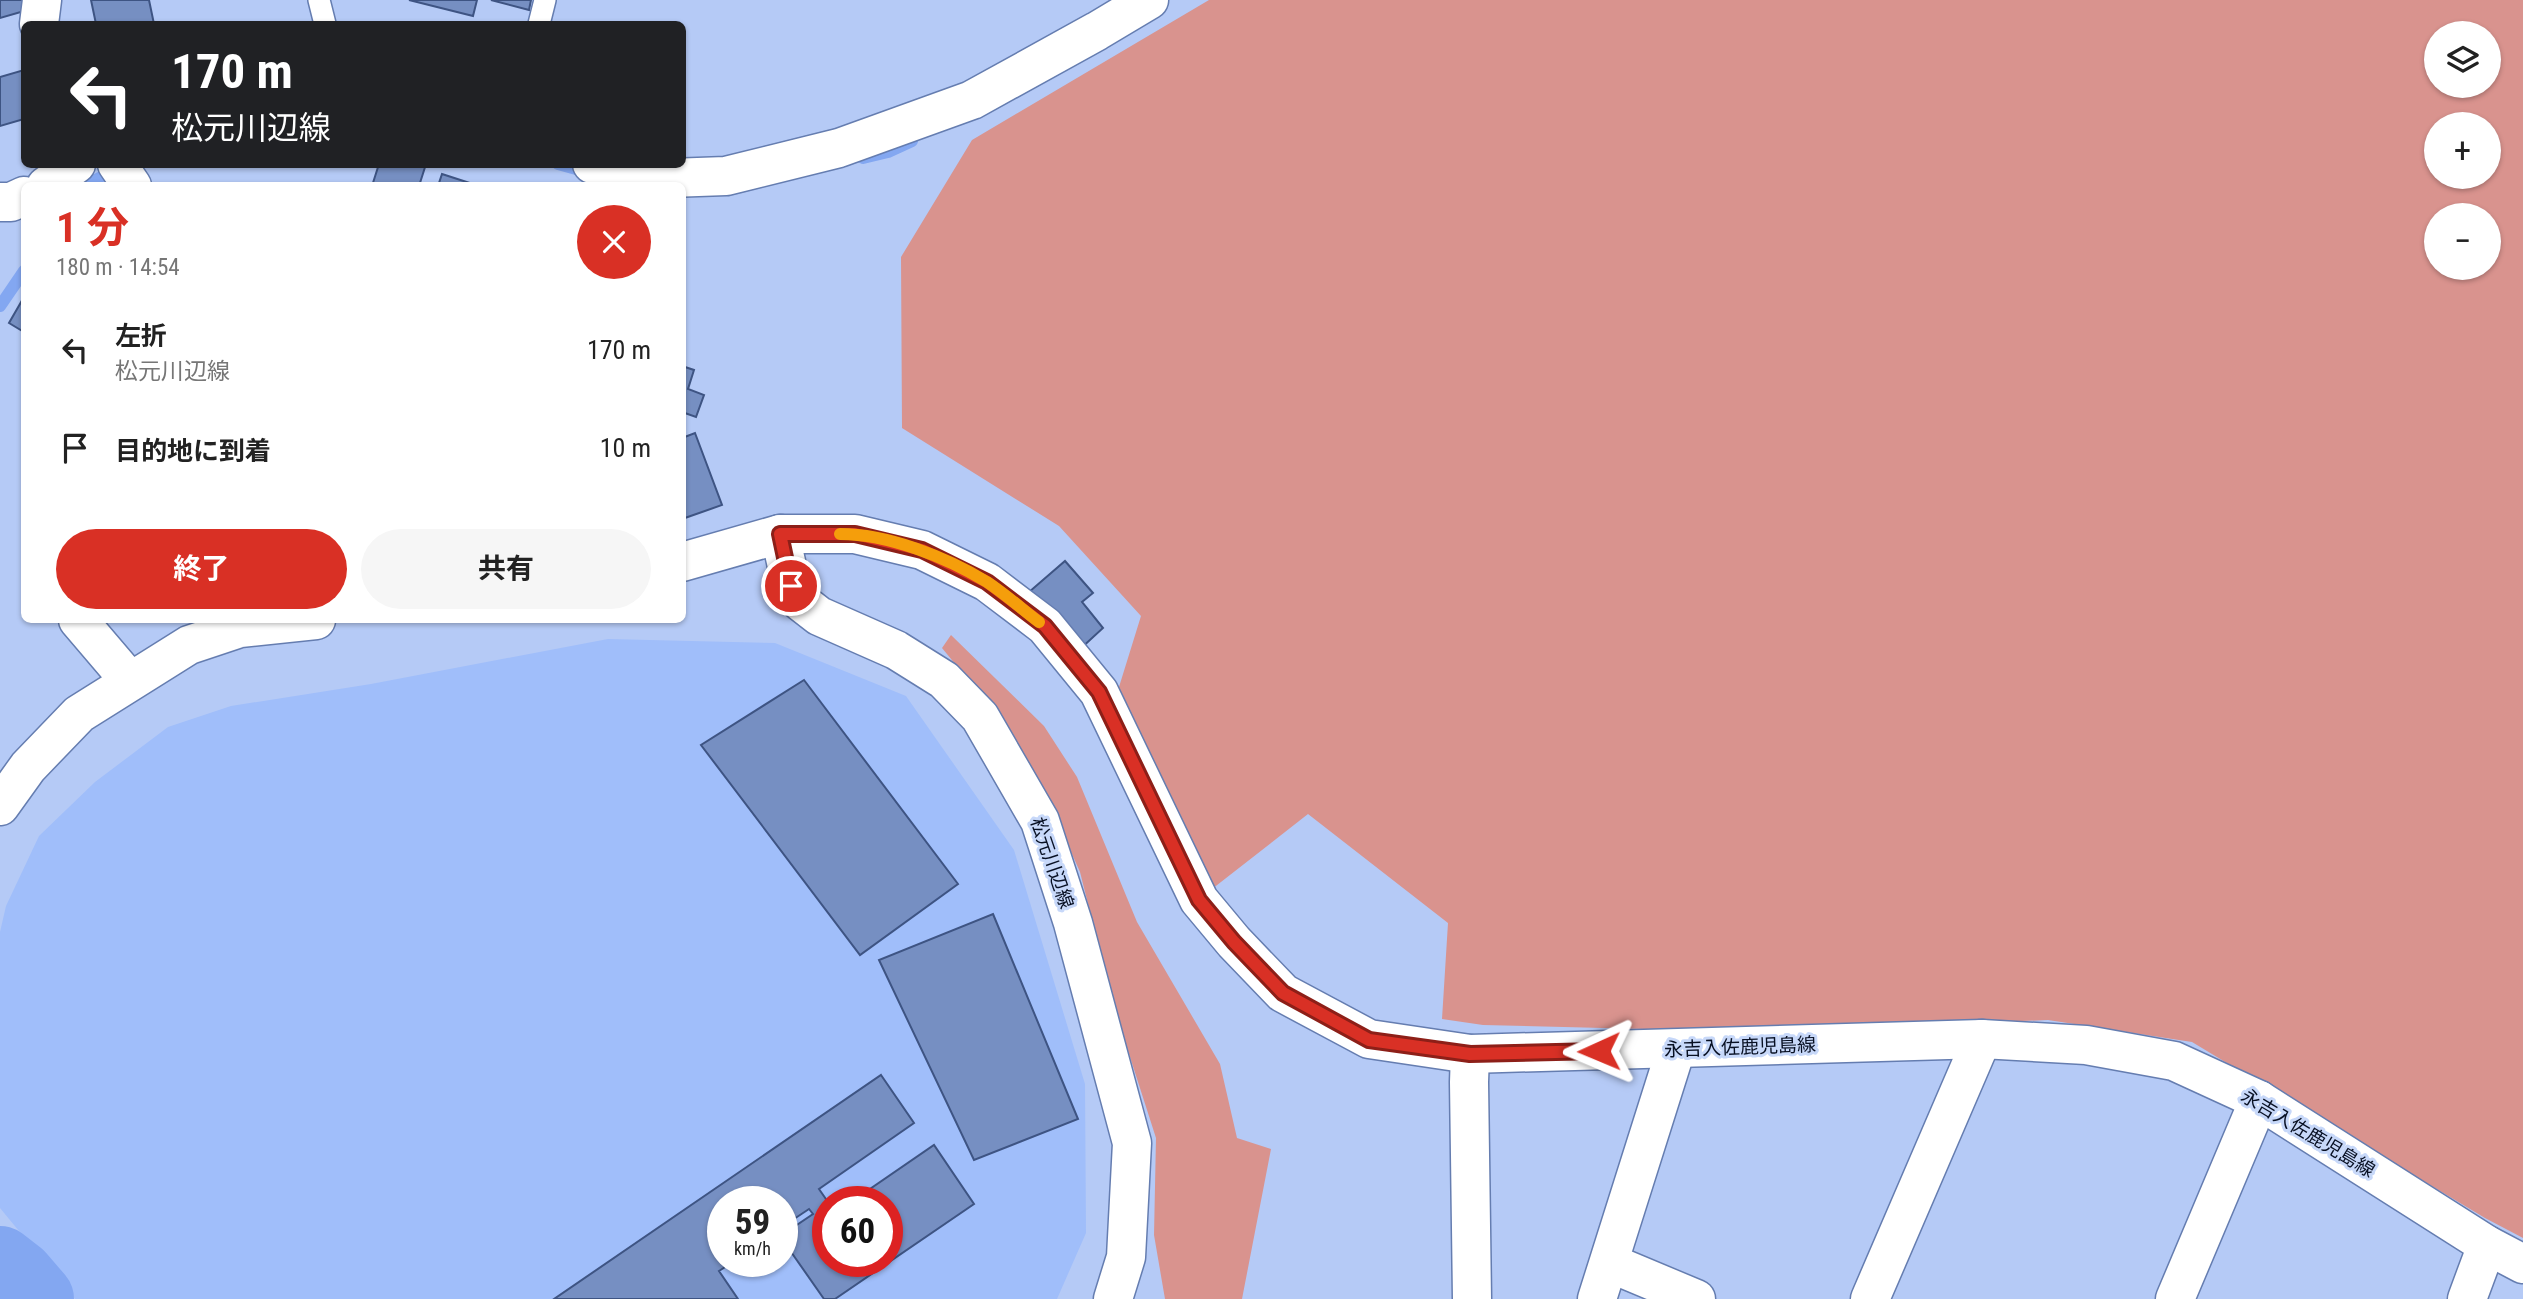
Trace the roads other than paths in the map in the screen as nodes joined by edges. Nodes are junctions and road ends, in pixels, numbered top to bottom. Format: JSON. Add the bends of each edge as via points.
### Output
{"nodes":[{"id":1,"x":42,"y":0,"type":"edge"},
{"id":2,"x":319,"y":0,"type":"edge"},
{"id":3,"x":545,"y":0,"type":"edge"},
{"id":4,"x":1149,"y":0,"type":"edge"},
{"id":5,"x":39,"y":21,"type":"edge"},
{"id":6,"x":324,"y":21,"type":"edge"},
{"id":7,"x":540,"y":21,"type":"edge"},
{"id":8,"x":70,"y":168,"type":"edge"},
{"id":9,"x":606,"y":168,"type":"edge"},
{"id":10,"x":51,"y":182,"type":"edge"},
{"id":11,"x":21,"y":198,"type":"edge"},
{"id":12,"x":0,"y":202,"type":"edge"},
{"id":13,"x":780,"y":534,"type":"junction"},
{"id":14,"x":686,"y":561,"type":"edge"},
{"id":15,"x":81,"y":623,"type":"edge"},
{"id":16,"x":288,"y":623,"type":"edge"},
{"id":17,"x":131,"y":681,"type":"junction"},
{"id":18,"x":0,"y":806,"type":"edge"},
{"id":19,"x":1982,"y":1039,"type":"junction"},
{"id":20,"x":1676,"y":1049,"type":"junction"},
{"id":21,"x":1470,"y":1054,"type":"junction"},
{"id":22,"x":2259,"y":1100,"type":"junction"},
{"id":23,"x":2487,"y":1245,"type":"junction"},
{"id":24,"x":1610,"y":1263,"type":"junction"},
{"id":25,"x":2523,"y":1264,"type":"edge"},
{"id":26,"x":1113,"y":1299,"type":"edge"},
{"id":27,"x":1472,"y":1299,"type":"edge"},
{"id":28,"x":1597,"y":1299,"type":"edge"},
{"id":29,"x":1696,"y":1299,"type":"edge"},
{"id":30,"x":1870,"y":1299,"type":"edge"},
{"id":31,"x":2175,"y":1299,"type":"edge"},
{"id":32,"x":2467,"y":1299,"type":"edge"}],
"edges":[{"from":1,"to":5,"type":"main road"},
{"from":2,"to":6,"type":"lane"},
{"from":3,"to":7,"type":"lane"},
{"from":4,"to":9,"type":"main road","via":[[972,100],[839,148],[726,176],[642,178]]},
{"from":8,"to":10,"type":"main road"},
{"from":11,"to":12,"type":"main road"},
{"from":13,"to":14,"type":"main road","name":"永吉入佐鹿児島線"},
{"from":13,"to":21,"type":"main road","name":"永吉入佐鹿児島線","via":[[855,534],[922,550],[987,582],[1045,626],[1099,692],[1199,900],[1283,993],[1369,1040]]},
{"from":13,"to":26,"type":"main road","name":"松元川辺線","via":[[791,586],[801,602],[818,616],[896,650],[944,680],[980,716],[1040,821],[1073,923],[1132,1143],[1126,1257]]},
{"from":15,"to":17,"type":"main road"},
{"from":16,"to":17,"type":"main road","via":[[240,628],[189,645]]},
{"from":17,"to":18,"type":"main road","via":[[79,714],[58,734]]},
{"from":19,"to":20,"type":"main road","name":"永吉入佐鹿児島線"},
{"from":19,"to":22,"type":"main road","name":"永吉入佐鹿児島線","via":[[2086,1045],[2174,1061]]},
{"from":19,"to":30,"type":"main road"},
{"from":20,"to":21,"type":"main road","name":"永吉入佐鹿児島線"},
{"from":20,"to":24,"type":"main road"},
{"from":21,"to":27,"type":"main road"},
{"from":22,"to":23,"type":"main road","name":"永吉入佐鹿児島線"},
{"from":22,"to":31,"type":"main road"},
{"from":23,"to":25,"type":"main road","name":"永吉入佐鹿児島線"},
{"from":23,"to":32,"type":"main road"},
{"from":24,"to":28,"type":"main road"},
{"from":24,"to":29,"type":"main road"}]}
